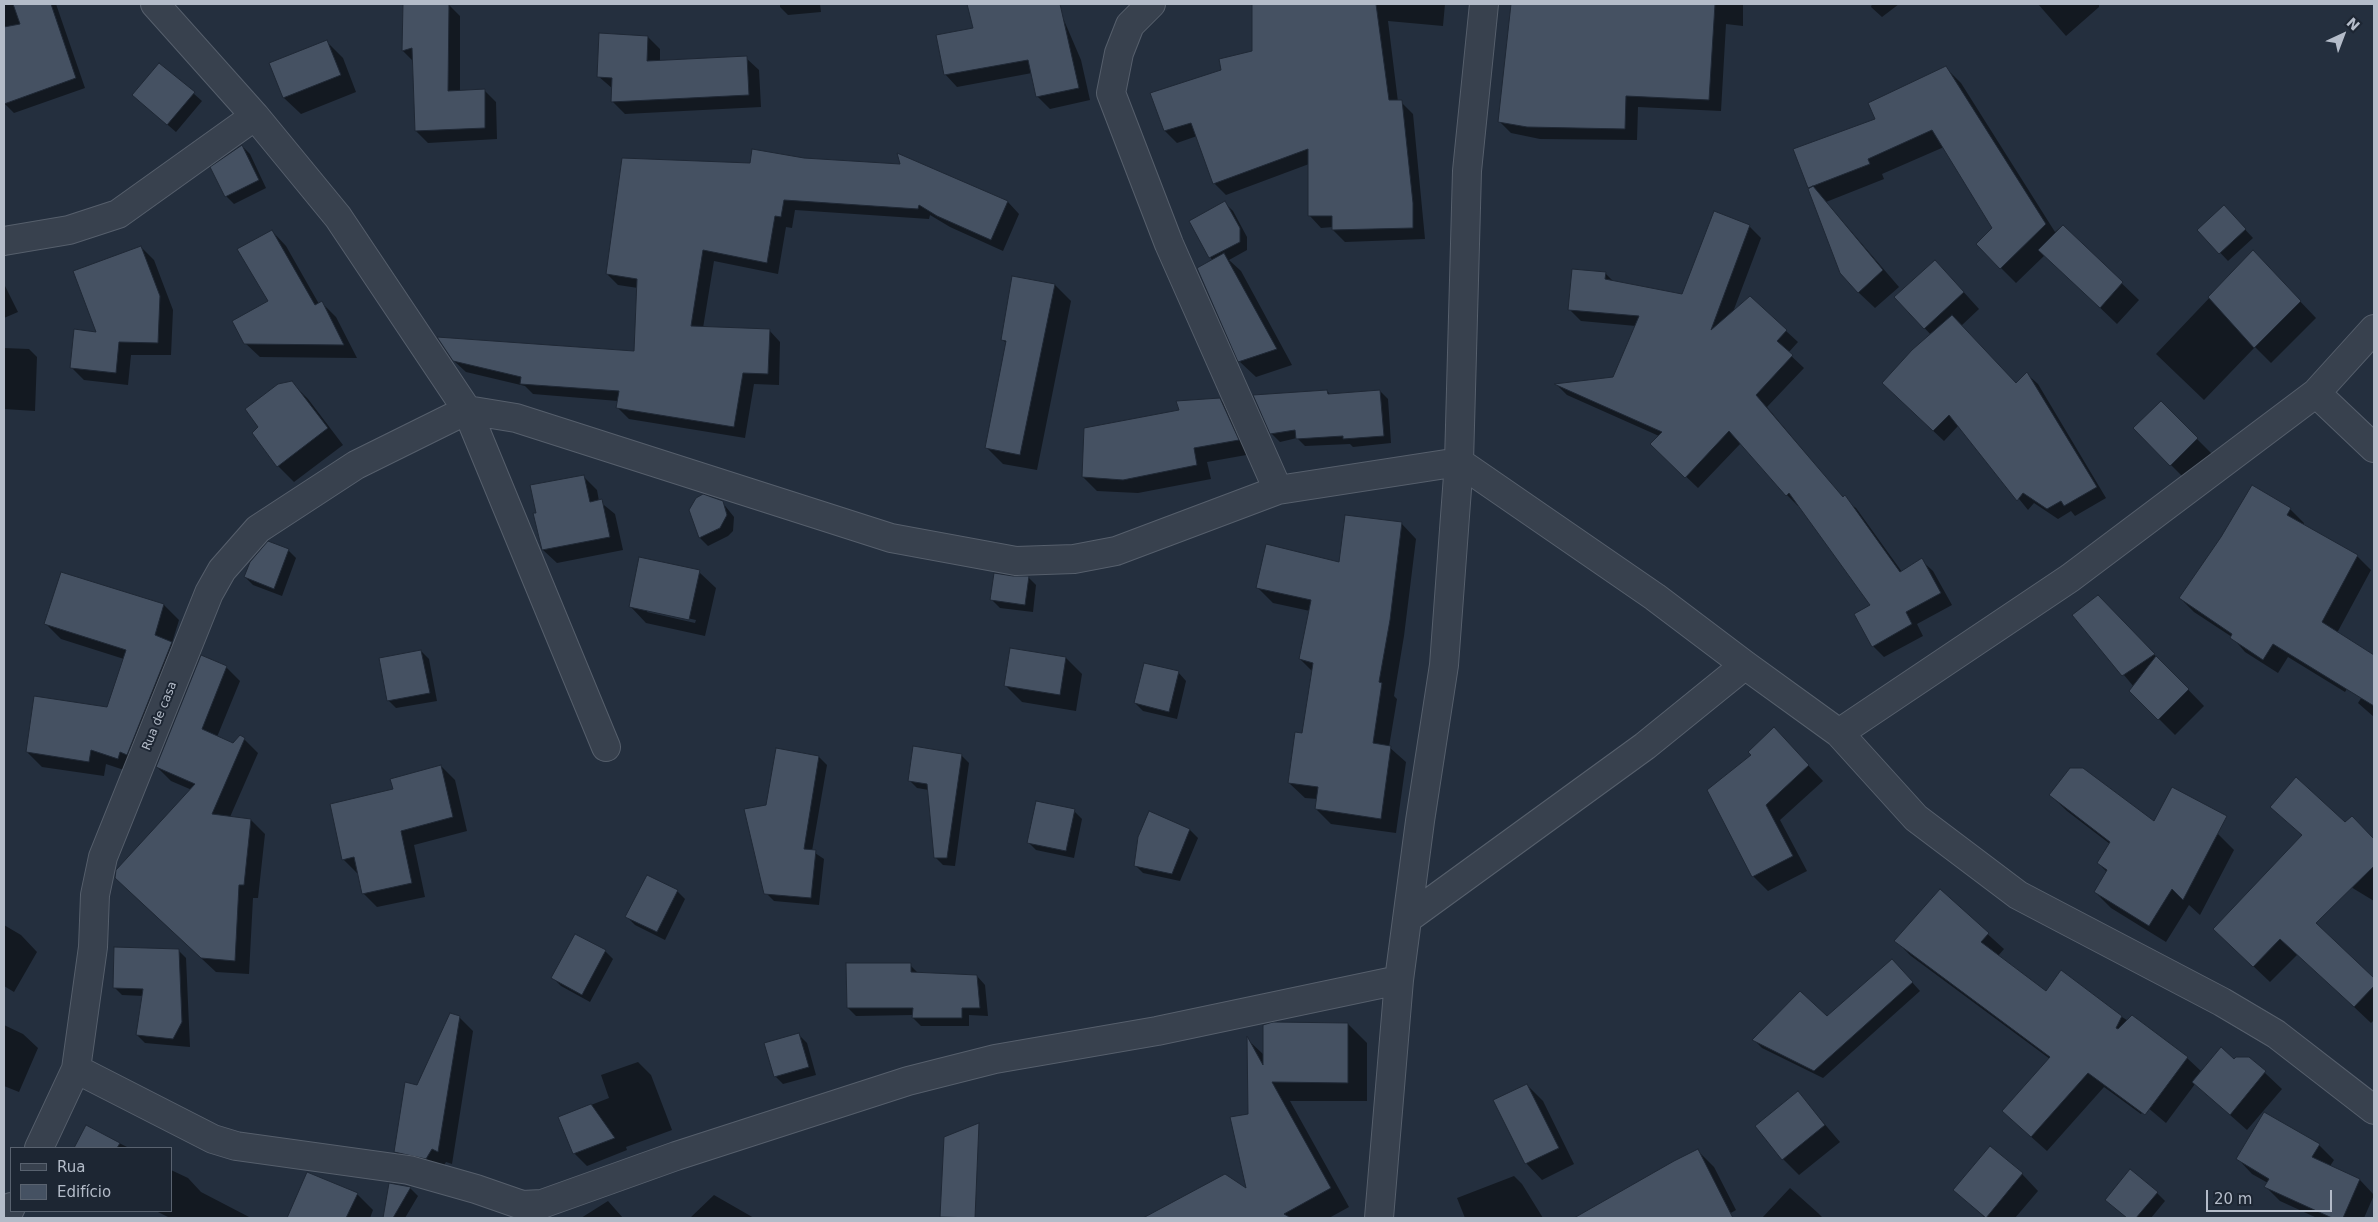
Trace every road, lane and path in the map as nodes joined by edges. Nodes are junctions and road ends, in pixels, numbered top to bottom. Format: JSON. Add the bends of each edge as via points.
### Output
{"nodes":[{"id":1,"x":155,"y":4,"type":"edge"},
{"id":2,"x":1151,"y":4,"type":"edge"},
{"id":3,"x":1484,"y":4,"type":"edge"},
{"id":4,"x":255,"y":116,"type":"junction"},
{"id":5,"x":4,"y":241,"type":"edge"},
{"id":6,"x":2374,"y":329,"type":"edge"},
{"id":7,"x":2316,"y":392,"type":"junction"},
{"id":8,"x":467,"y":410,"type":"junction"},
{"id":9,"x":2374,"y":448,"type":"edge"},
{"id":10,"x":1459,"y":462,"type":"junction"},
{"id":11,"x":1278,"y":490,"type":"junction"},
{"id":12,"x":1744,"y":665,"type":"junction"},
{"id":13,"x":1839,"y":733,"type":"junction"},
{"id":14,"x":606,"y":747,"type":"dead end"},
{"id":15,"x":1407,"y":919,"type":"junction"},
{"id":16,"x":1399,"y":980,"type":"junction"},
{"id":17,"x":76,"y":1069,"type":"junction"},
{"id":18,"x":2374,"y":1110,"type":"edge"},
{"id":19,"x":39,"y":1147,"type":"edge"},
{"id":20,"x":523,"y":1212,"type":"edge"},
{"id":21,"x":1379,"y":1218,"type":"edge"}],
"edges":[{"from":1,"to":4,"type":"street"},
{"from":2,"to":11,"type":"street","via":[[1130,26],[1118,53],[1111,92],[1169,244]]},
{"from":3,"to":10,"type":"street","via":[[1467,171]]},
{"from":4,"to":5,"type":"street","via":[[118,214],[69,230]]},
{"from":4,"to":8,"type":"street","via":[[338,217]]},
{"from":6,"to":7,"type":"street"},
{"from":7,"to":9,"type":"street"},
{"from":7,"to":13,"type":"street","via":[[2070,578]]},
{"from":8,"to":11,"type":"street","via":[[516,418],[891,538],[1016,561],[1074,559],[1116,551]]},
{"from":8,"to":14,"type":"street"},
{"from":8,"to":17,"type":"street","name":"Rua de casa","via":[[356,465],[258,529],[222,570],[209,593],[103,857],[95,895],[94,947]]},
{"from":10,"to":11,"type":"street"},
{"from":10,"to":12,"type":"street","via":[[1655,597]]},
{"from":10,"to":15,"type":"street","via":[[1444,664]]},
{"from":12,"to":13,"type":"street"},
{"from":12,"to":15,"type":"street","via":[[1645,746]]},
{"from":13,"to":18,"type":"street","via":[[1916,818],[2018,896],[2222,1002],[2276,1034]]},
{"from":15,"to":16,"type":"street"},
{"from":16,"to":20,"type":"street","via":[[1157,1031],[995,1059],[908,1081],[676,1156]]},
{"from":16,"to":21,"type":"street"},
{"from":17,"to":19,"type":"street","name":"Rua de casa"},
{"from":17,"to":20,"type":"street","via":[[228,1144],[409,1170],[476,1188]]}]}
